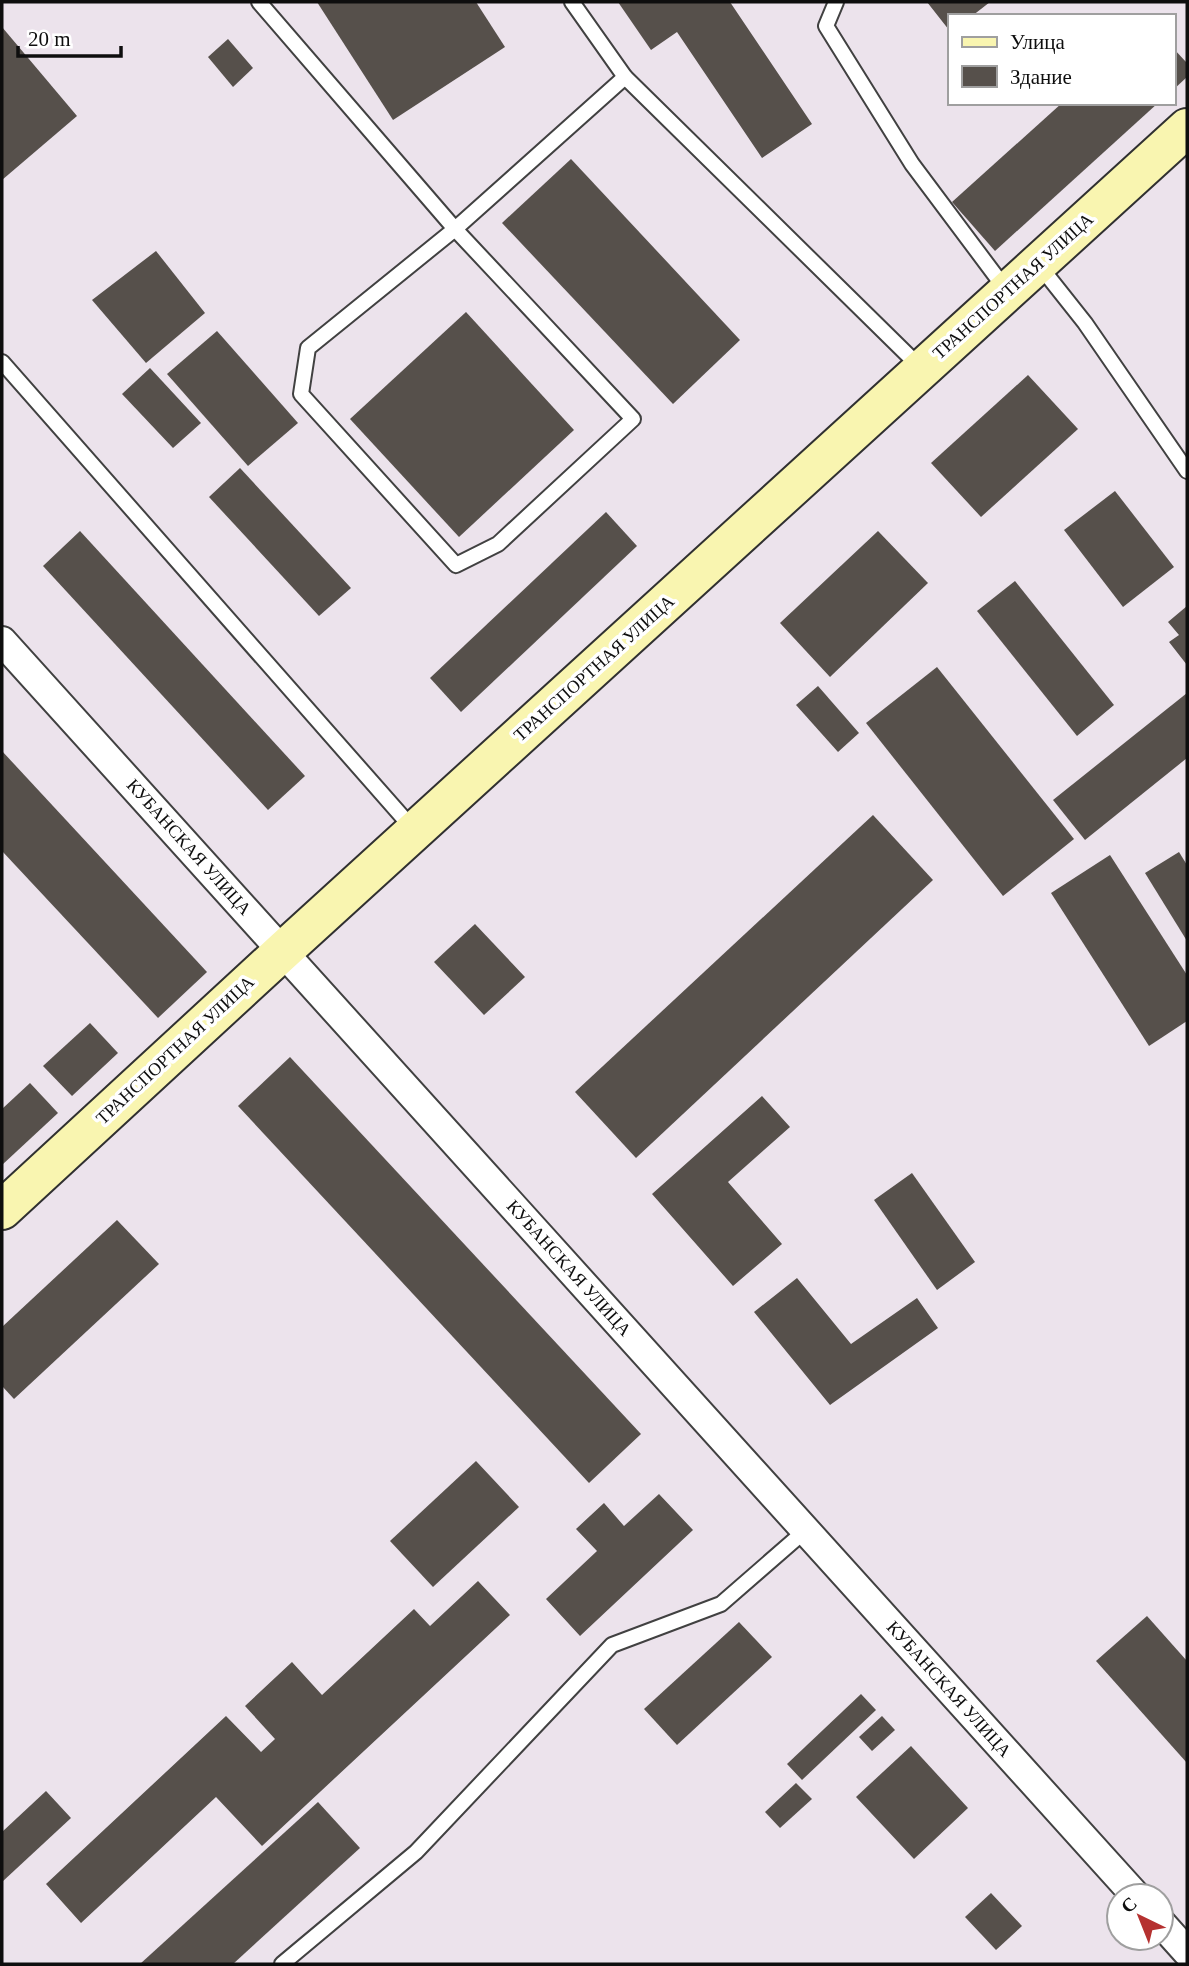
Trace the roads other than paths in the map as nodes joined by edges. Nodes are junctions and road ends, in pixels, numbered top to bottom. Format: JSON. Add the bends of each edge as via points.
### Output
{"nodes":[{"id":1,"x":259,"y":2,"type":"edge"},
{"id":2,"x":572,"y":2,"type":"edge"},
{"id":3,"x":836,"y":2,"type":"edge"},
{"id":4,"x":625,"y":77,"type":"junction"},
{"id":5,"x":1187,"y":128,"type":"edge"},
{"id":6,"x":455,"y":229,"type":"junction"},
{"id":7,"x":1038,"y":264,"type":"junction"},
{"id":8,"x":1008,"y":292,"type":"junction"},
{"id":9,"x":2,"y":362,"type":"edge"},
{"id":10,"x":922,"y":369,"type":"junction"},
{"id":11,"x":1187,"y":471,"type":"edge"},
{"id":12,"x":2,"y":641,"type":"edge"},
{"id":13,"x":415,"y":831,"type":"junction"},
{"id":14,"x":283,"y":951,"type":"junction"},
{"id":15,"x":2,"y":1210,"type":"edge"},
{"id":16,"x":806,"y":1530,"type":"junction"},
{"id":17,"x":1123,"y":1882,"type":"edge"},
{"id":18,"x":1175,"y":1939,"type":"edge"},
{"id":19,"x":1187,"y":1952,"type":"edge"},
{"id":20,"x":282,"y":1964,"type":"edge"}],
"edges":[{"from":1,"to":6,"type":"lane"},
{"from":2,"to":4,"type":"lane"},
{"from":3,"to":8,"type":"lane","via":[[826,26],[912,164]]},
{"from":4,"to":6,"type":"lane"},
{"from":4,"to":10,"type":"lane"},
{"from":5,"to":7,"type":"street","name":"ТРАНСПОРТНАЯ УЛИЦА"},
{"from":6,"to":6,"type":"lane","via":[[633,419],[498,544],[456,565],[301,394],[308,348]]},
{"from":7,"to":8,"type":"street","name":"ТРАНСПОРТНАЯ УЛИЦА"},
{"from":7,"to":11,"type":"lane","via":[[1085,323]]},
{"from":8,"to":10,"type":"street","name":"ТРАНСПОРТНАЯ УЛИЦА"},
{"from":9,"to":13,"type":"lane"},
{"from":10,"to":13,"type":"street","name":"ТРАНСПОРТНАЯ УЛИЦА"},
{"from":12,"to":14,"type":"street","name":"КУБАНСКАЯ УЛИЦА"},
{"from":13,"to":14,"type":"street","name":"ТРАНСПОРТНАЯ УЛИЦА"},
{"from":14,"to":15,"type":"street","name":"ТРАНСПОРТНАЯ УЛИЦА"},
{"from":14,"to":16,"type":"street","name":"КУБАНСКАЯ УЛИЦА"},
{"from":16,"to":17,"type":"street","name":"КУБАНСКАЯ УЛИЦА"},
{"from":16,"to":20,"type":"lane","via":[[721,1604],[612,1645],[416,1852]]},
{"from":18,"to":19,"type":"street"}]}
